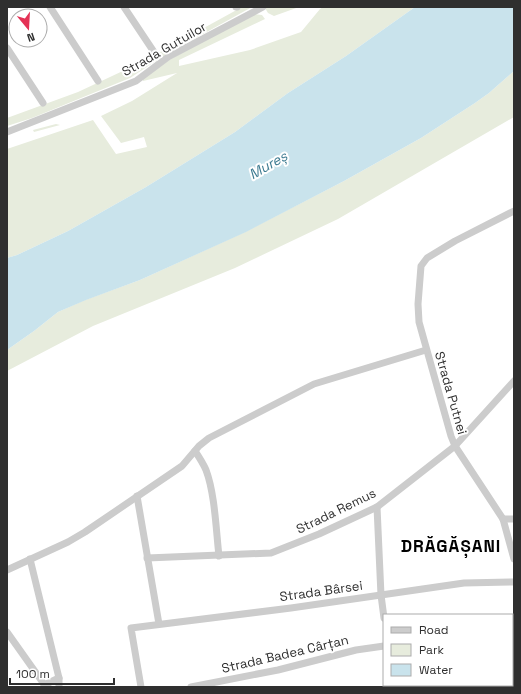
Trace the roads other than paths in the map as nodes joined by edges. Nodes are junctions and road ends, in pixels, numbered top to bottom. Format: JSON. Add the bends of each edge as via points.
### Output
{"nodes":[{"id":1,"x":50,"y":7,"type":"edge"},
{"id":2,"x":124,"y":7,"type":"edge"},
{"id":3,"x":263,"y":7,"type":"edge"},
{"id":4,"x":7,"y":48,"type":"edge"},
{"id":5,"x":154,"y":52,"type":"dead end"},
{"id":6,"x":98,"y":81,"type":"dead end"},
{"id":7,"x":43,"y":103,"type":"dead end"},
{"id":8,"x":7,"y":132,"type":"edge"},
{"id":9,"x":514,"y":211,"type":"edge"},
{"id":10,"x":426,"y":350,"type":"junction"},
{"id":11,"x":514,"y":381,"type":"edge"},
{"id":12,"x":455,"y":446,"type":"junction"},
{"id":13,"x":195,"y":450,"type":"junction"},
{"id":14,"x":137,"y":496,"type":"junction"},
{"id":15,"x":377,"y":507,"type":"junction"},
{"id":16,"x":503,"y":519,"type":"junction"},
{"id":17,"x":514,"y":519,"type":"edge"},
{"id":18,"x":219,"y":556,"type":"junction"},
{"id":19,"x":147,"y":558,"type":"junction"},
{"id":20,"x":30,"y":559,"type":"junction"},
{"id":21,"x":514,"y":559,"type":"edge"},
{"id":22,"x":7,"y":570,"type":"edge"},
{"id":23,"x":514,"y":582,"type":"edge"},
{"id":24,"x":381,"y":595,"type":"junction"},
{"id":25,"x":383,"y":614,"type":"edge"},
{"id":26,"x":159,"y":624,"type":"junction"},
{"id":27,"x":7,"y":632,"type":"edge"},
{"id":28,"x":383,"y":646,"type":"edge"},
{"id":29,"x":59,"y":678,"type":"junction"},
{"id":30,"x":45,"y":686,"type":"edge"},
{"id":31,"x":59,"y":687,"type":"edge"},
{"id":32,"x":141,"y":687,"type":"edge"},
{"id":33,"x":191,"y":687,"type":"edge"}],
"edges":[{"from":1,"to":6,"type":"street"},
{"from":2,"to":5,"type":"street"},
{"from":3,"to":8,"type":"street","name":"Strada Gutuilor","via":[[168,57],[136,81]]},
{"from":4,"to":7,"type":"street"},
{"from":9,"to":10,"type":"street","name":"Strada Putnei","via":[[455,241],[427,258],[421,266],[419,322]]},
{"from":10,"to":12,"type":"street","name":"Strada Putnei"},
{"from":10,"to":13,"type":"street","via":[[314,384],[209,438]]},
{"from":11,"to":12,"type":"street","name":"Strada Remus"},
{"from":12,"to":15,"type":"street","name":"Strada Remus"},
{"from":12,"to":16,"type":"street","name":"Strada Putnei"},
{"from":13,"to":14,"type":"street","via":[[182,466]]},
{"from":13,"to":18,"type":"street","via":[[209,478]]},
{"from":14,"to":19,"type":"street"},
{"from":14,"to":20,"type":"street","via":[[85,532]]},
{"from":15,"to":18,"type":"street","name":"Strada Remus","via":[[271,553]]},
{"from":15,"to":24,"type":"street"},
{"from":16,"to":17,"type":"street"},
{"from":16,"to":21,"type":"street","name":"Strada Putnei"},
{"from":18,"to":19,"type":"street","name":"Strada Remus"},
{"from":19,"to":26,"type":"street"},
{"from":20,"to":22,"type":"street"},
{"from":20,"to":29,"type":"street"},
{"from":23,"to":24,"type":"street","name":"Strada Bârsei","via":[[464,583]]},
{"from":24,"to":25,"type":"street"},
{"from":24,"to":26,"type":"street","name":"Strada Bârsei"},
{"from":26,"to":32,"type":"street","name":"Strada Bârsei","via":[[130,628]]},
{"from":27,"to":30,"type":"street"},
{"from":28,"to":33,"type":"street","name":"Strada Badea Cârțan"},
{"from":29,"to":30,"type":"street"},
{"from":29,"to":31,"type":"street"}]}
